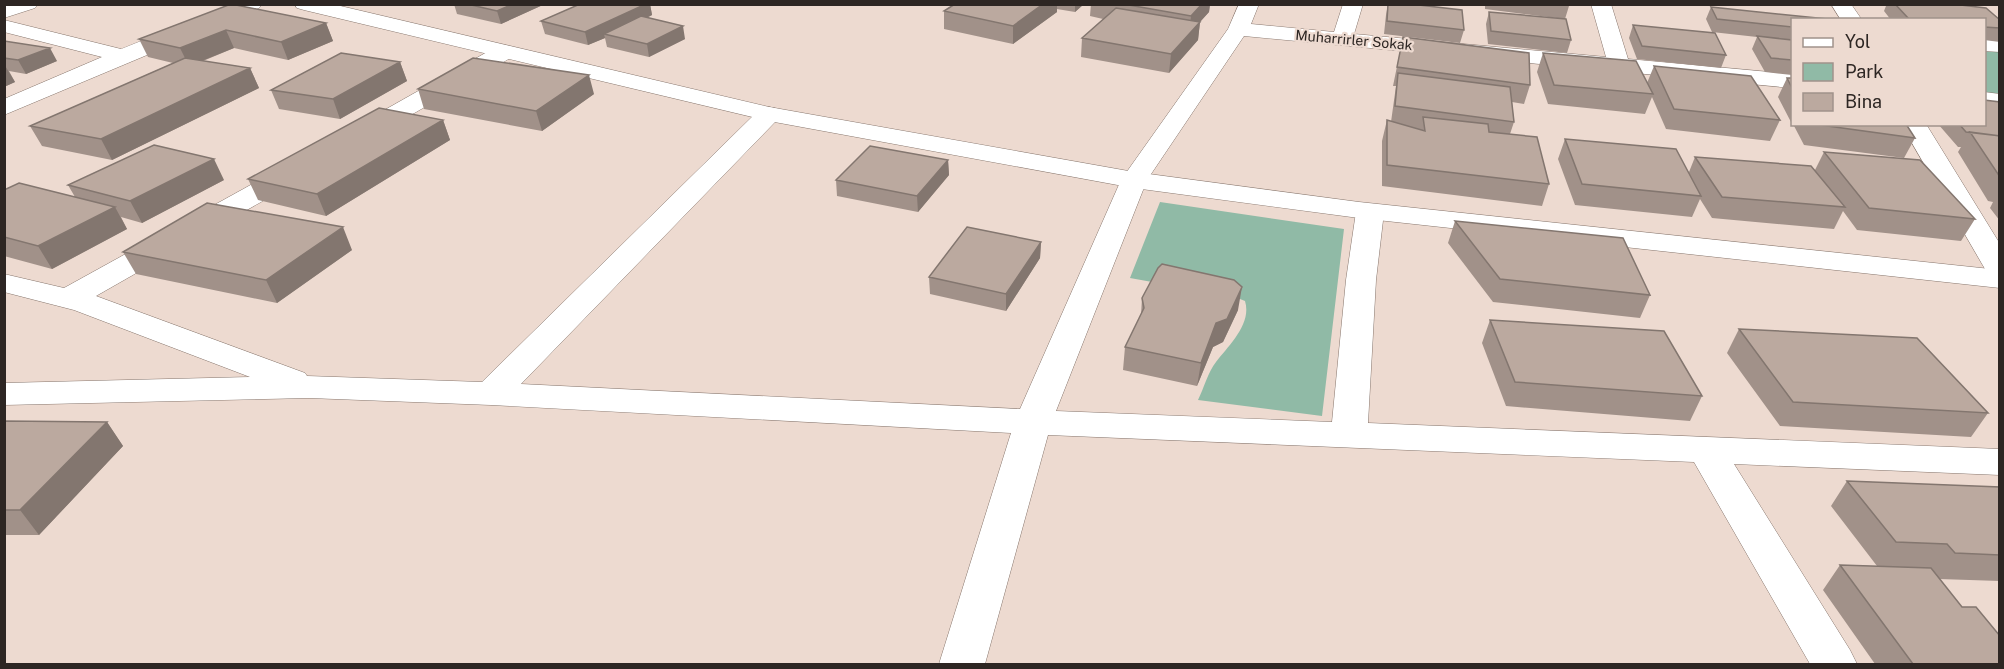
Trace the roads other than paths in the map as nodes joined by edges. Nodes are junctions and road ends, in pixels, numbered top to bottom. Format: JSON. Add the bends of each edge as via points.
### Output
{"nodes":[{"id":1,"x":28,"y":4,"type":"edge"},
{"id":2,"x":252,"y":4,"type":"edge"},
{"id":3,"x":304,"y":4,"type":"edge"},
{"id":4,"x":350,"y":4,"type":"edge"},
{"id":5,"x":1353,"y":4,"type":"edge"},
{"id":6,"x":1601,"y":4,"type":"edge"},
{"id":7,"x":1841,"y":4,"type":"edge"},
{"id":8,"x":1246,"y":11,"type":"edge"},
{"id":9,"x":4,"y":12,"type":"edge"},
{"id":10,"x":1851,"y":18,"type":"edge"},
{"id":11,"x":4,"y":26,"type":"edge"},
{"id":12,"x":1342,"y":39,"type":"junction"},
{"id":13,"x":504,"y":52,"type":"junction"},
{"id":14,"x":123,"y":56,"type":"junction"},
{"id":15,"x":1619,"y":65,"type":"junction"},
{"id":16,"x":1791,"y":81,"type":"edge"},
{"id":17,"x":4,"y":108,"type":"edge"},
{"id":18,"x":769,"y":114,"type":"junction"},
{"id":19,"x":1914,"y":126,"type":"edge"},
{"id":20,"x":1139,"y":173,"type":"junction"},
{"id":21,"x":1370,"y":212,"type":"junction"},
{"id":22,"x":1998,"y":266,"type":"edge"},
{"id":23,"x":4,"y":283,"type":"edge"},
{"id":24,"x":70,"y":298,"type":"junction"},
{"id":25,"x":309,"y":387,"type":"junction"},
{"id":26,"x":4,"y":394,"type":"edge"},
{"id":27,"x":491,"y":394,"type":"junction"},
{"id":28,"x":1033,"y":422,"type":"junction"},
{"id":29,"x":1349,"y":435,"type":"junction"},
{"id":30,"x":1706,"y":450,"type":"junction"},
{"id":31,"x":2000,"y":462,"type":"edge"},
{"id":32,"x":962,"y":664,"type":"edge"},
{"id":33,"x":1834,"y":664,"type":"edge"}],
"edges":[{"from":1,"to":9,"type":"street"},
{"from":2,"to":14,"type":"street"},
{"from":3,"to":13,"type":"street"},
{"from":4,"to":20,"type":"street","via":[[747,94]]},
{"from":5,"to":12,"type":"street"},
{"from":6,"to":15,"type":"street"},
{"from":7,"to":10,"type":"street"},
{"from":8,"to":12,"type":"street","name":"Muharrirler Sokak"},
{"from":8,"to":20,"type":"street"},
{"from":11,"to":14,"type":"street"},
{"from":12,"to":15,"type":"street","name":"Muharrirler Sokak"},
{"from":13,"to":18,"type":"street"},
{"from":13,"to":24,"type":"street"},
{"from":14,"to":17,"type":"street"},
{"from":15,"to":16,"type":"street","name":"Muharrirler Sokak"},
{"from":18,"to":20,"type":"street"},
{"from":18,"to":27,"type":"street"},
{"from":19,"to":22,"type":"street"},
{"from":20,"to":21,"type":"street"},
{"from":20,"to":22,"type":"street"},
{"from":20,"to":28,"type":"street"},
{"from":21,"to":22,"type":"street"},
{"from":21,"to":29,"type":"street","via":[[1360,280]]},
{"from":23,"to":24,"type":"street"},
{"from":24,"to":25,"type":"street"},
{"from":25,"to":26,"type":"street"},
{"from":25,"to":27,"type":"street"},
{"from":27,"to":28,"type":"street"},
{"from":28,"to":29,"type":"street"},
{"from":28,"to":32,"type":"street"},
{"from":29,"to":30,"type":"street"},
{"from":30,"to":31,"type":"street"},
{"from":30,"to":33,"type":"street"}]}
